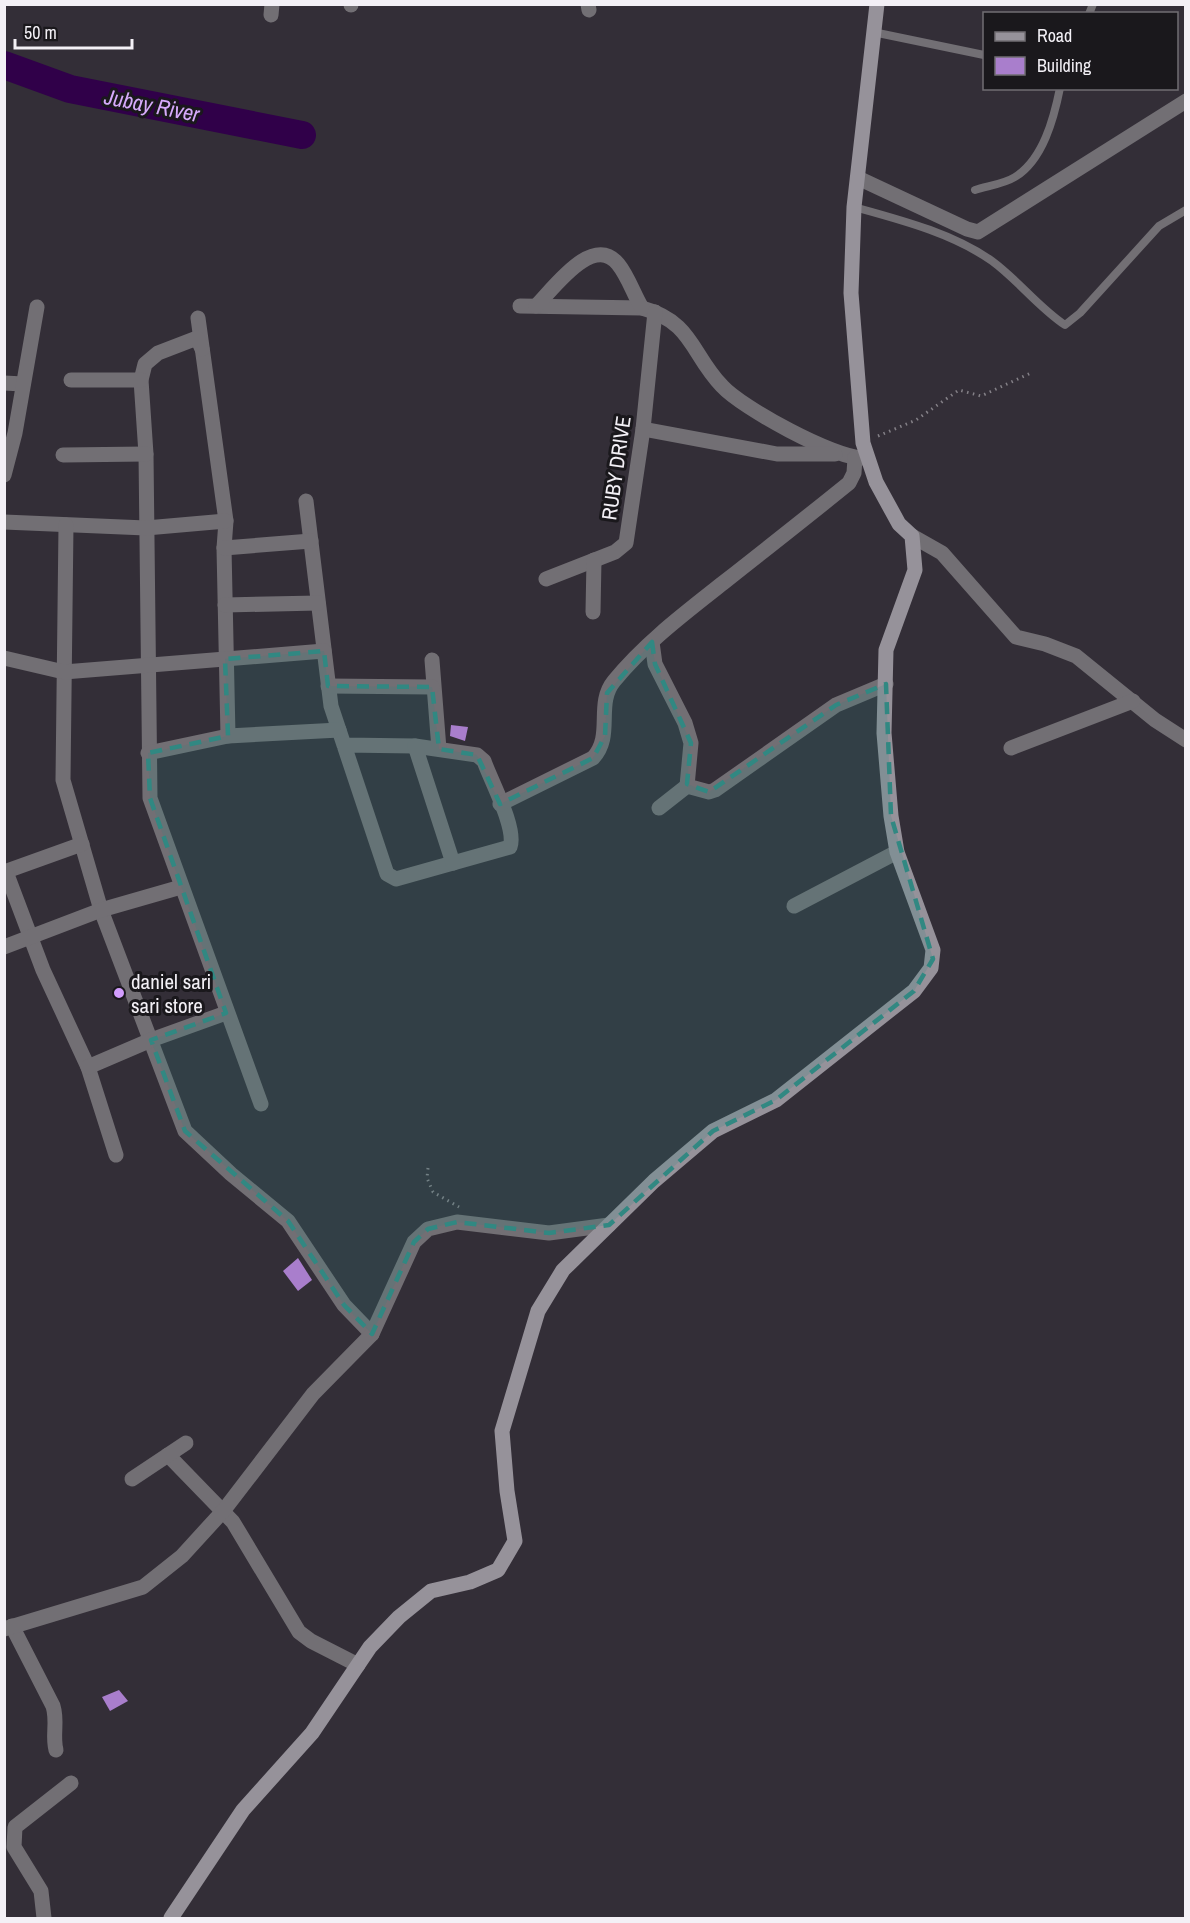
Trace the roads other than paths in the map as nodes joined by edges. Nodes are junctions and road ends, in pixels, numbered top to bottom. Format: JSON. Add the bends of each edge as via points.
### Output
{"nodes":[{"id":1,"x":877,"y":4,"type":"edge"},
{"id":2,"x":873,"y":32,"type":"junction"},
{"id":3,"x":983,"y":55,"type":"edge"},
{"id":4,"x":1060,"y":90,"type":"edge"},
{"id":5,"x":1185,"y":101,"type":"edge"},
{"id":6,"x":858,"y":178,"type":"junction"},
{"id":7,"x":975,"y":190,"type":"dead end"},
{"id":8,"x":854,"y":207,"type":"junction"},
{"id":9,"x":1185,"y":210,"type":"edge"},
{"id":10,"x":37,"y":307,"type":"dead end"},
{"id":11,"x":649,"y":310,"type":"junction"},
{"id":12,"x":198,"y":318,"type":"dead end"},
{"id":13,"x":201,"y":349,"type":"junction"},
{"id":14,"x":71,"y":380,"type":"dead end"},
{"id":15,"x":141,"y":380,"type":"junction"},
{"id":16,"x":4,"y":383,"type":"edge"},
{"id":17,"x":24,"y":384,"type":"junction"},
{"id":18,"x":643,"y":429,"type":"junction"},
{"id":19,"x":8,"y":451,"type":"edge"},
{"id":20,"x":146,"y":454,"type":"junction"},
{"id":21,"x":838,"y":454,"type":"junction"},
{"id":22,"x":63,"y":455,"type":"dead end"},
{"id":23,"x":862,"y":458,"type":"junction"},
{"id":24,"x":4,"y":475,"type":"edge"},
{"id":25,"x":306,"y":501,"type":"dead end"},
{"id":26,"x":226,"y":521,"type":"junction"},
{"id":27,"x":4,"y":522,"type":"edge"},
{"id":28,"x":66,"y":525,"type":"junction"},
{"id":29,"x":146,"y":528,"type":"junction"},
{"id":30,"x":912,"y":536,"type":"junction"},
{"id":31,"x":311,"y":541,"type":"junction"},
{"id":32,"x":224,"y":548,"type":"junction"},
{"id":33,"x":594,"y":560,"type":"junction"},
{"id":34,"x":546,"y":579,"type":"dead end"},
{"id":35,"x":318,"y":603,"type":"junction"},
{"id":36,"x":225,"y":605,"type":"junction"},
{"id":37,"x":593,"y":612,"type":"dead end"},
{"id":38,"x":652,"y":642,"type":"junction"},
{"id":39,"x":324,"y":651,"type":"junction"},
{"id":40,"x":4,"y":658,"type":"edge"},
{"id":41,"x":225,"y":659,"type":"junction"},
{"id":42,"x":432,"y":660,"type":"dead end"},
{"id":43,"x":149,"y":665,"type":"junction"},
{"id":44,"x":64,"y":672,"type":"junction"},
{"id":45,"x":886,"y":684,"type":"junction"},
{"id":46,"x":328,"y":686,"type":"junction"},
{"id":47,"x":432,"y":687,"type":"junction"},
{"id":48,"x":1133,"y":701,"type":"junction"},
{"id":49,"x":339,"y":730,"type":"junction"},
{"id":50,"x":228,"y":736,"type":"junction"},
{"id":51,"x":1185,"y":740,"type":"edge"},
{"id":52,"x":344,"y":745,"type":"junction"},
{"id":53,"x":415,"y":746,"type":"junction"},
{"id":54,"x":1011,"y":748,"type":"dead end"},
{"id":55,"x":439,"y":749,"type":"junction"},
{"id":56,"x":148,"y":753,"type":"junction"},
{"id":57,"x":687,"y":786,"type":"junction"},
{"id":58,"x":500,"y":804,"type":"junction"},
{"id":59,"x":659,"y":808,"type":"dead end"},
{"id":60,"x":82,"y":844,"type":"junction"},
{"id":61,"x":897,"y":852,"type":"junction"},
{"id":62,"x":453,"y":863,"type":"junction"},
{"id":63,"x":5,"y":872,"type":"edge"},
{"id":64,"x":181,"y":887,"type":"junction"},
{"id":65,"x":794,"y":906,"type":"dead end"},
{"id":66,"x":101,"y":910,"type":"junction"},
{"id":67,"x":29,"y":936,"type":"junction"},
{"id":68,"x":4,"y":946,"type":"edge"},
{"id":69,"x":226,"y":1013,"type":"junction"},
{"id":70,"x":151,"y":1040,"type":"junction"},
{"id":71,"x":88,"y":1067,"type":"junction"},
{"id":72,"x":261,"y":1104,"type":"dead end"},
{"id":73,"x":116,"y":1155,"type":"dead end"},
{"id":74,"x":609,"y":1225,"type":"junction"},
{"id":75,"x":372,"y":1334,"type":"junction"},
{"id":76,"x":186,"y":1443,"type":"dead end"},
{"id":77,"x":168,"y":1455,"type":"junction"},
{"id":78,"x":132,"y":1479,"type":"dead end"},
{"id":79,"x":224,"y":1510,"type":"junction"},
{"id":80,"x":8,"y":1627,"type":"edge"},
{"id":81,"x":358,"y":1665,"type":"junction"},
{"id":82,"x":56,"y":1750,"type":"dead end"},
{"id":83,"x":71,"y":1783,"type":"dead end"},
{"id":84,"x":45,"y":1918,"type":"edge"},
{"id":85,"x":171,"y":1918,"type":"edge"}],
"edges":[{"from":1,"to":2,"type":"street"},
{"from":2,"to":3,"type":"lane"},
{"from":2,"to":6,"type":"street"},
{"from":4,"to":7,"type":"lane","via":[[1054,119],[1031,163],[1014,177]]},
{"from":5,"to":6,"type":"street","via":[[978,232]]},
{"from":6,"to":8,"type":"street"},
{"from":8,"to":9,"type":"lane","via":[[907,222],[967,246],[1000,268],[1065,325],[1159,226]]},
{"from":8,"to":23,"type":"street","via":[[851,293]]},
{"from":10,"to":17,"type":"street"},
{"from":11,"to":11,"type":"street","via":[[528,306],[586,257],[602,254],[619,265]]},
{"from":11,"to":18,"type":"street","name":"RUBY DRIVE"},
{"from":11,"to":21,"type":"street","via":[[679,326],[720,385],[740,403]]},
{"from":12,"to":13,"type":"street"},
{"from":13,"to":15,"type":"street","via":[[197,338],[158,353],[145,364]]},
{"from":13,"to":26,"type":"street"},
{"from":14,"to":15,"type":"street"},
{"from":15,"to":20,"type":"street"},
{"from":16,"to":17,"type":"street"},
{"from":17,"to":19,"type":"street"},
{"from":18,"to":21,"type":"street","via":[[777,454]]},
{"from":18,"to":33,"type":"street","name":"RUBY DRIVE","via":[[626,543]]},
{"from":19,"to":24,"type":"street"},
{"from":20,"to":22,"type":"street"},
{"from":20,"to":29,"type":"street"},
{"from":21,"to":23,"type":"street"},
{"from":23,"to":30,"type":"street","via":[[899,524]]},
{"from":23,"to":38,"type":"street","via":[[849,483]]},
{"from":25,"to":31,"type":"street"},
{"from":26,"to":29,"type":"street"},
{"from":26,"to":32,"type":"street"},
{"from":27,"to":28,"type":"street"},
{"from":28,"to":29,"type":"street"},
{"from":28,"to":44,"type":"street"},
{"from":29,"to":43,"type":"street"},
{"from":30,"to":45,"type":"street","via":[[915,570],[886,650]]},
{"from":30,"to":48,"type":"street","via":[[942,553],[1016,637],[1076,656]]},
{"from":31,"to":32,"type":"street"},
{"from":31,"to":35,"type":"street"},
{"from":32,"to":36,"type":"street"},
{"from":33,"to":34,"type":"street","name":"RUBY DRIVE"},
{"from":33,"to":37,"type":"street"},
{"from":35,"to":36,"type":"street"},
{"from":35,"to":39,"type":"street"},
{"from":36,"to":41,"type":"street"},
{"from":38,"to":57,"type":"street","via":[[655,664],[691,743]]},
{"from":38,"to":58,"type":"street","via":[[612,682],[607,693],[601,750],[593,758]]},
{"from":39,"to":41,"type":"street"},
{"from":39,"to":46,"type":"street"},
{"from":40,"to":44,"type":"street"},
{"from":41,"to":43,"type":"street"},
{"from":41,"to":50,"type":"street"},
{"from":42,"to":47,"type":"street"},
{"from":43,"to":44,"type":"street"},
{"from":43,"to":56,"type":"street"},
{"from":44,"to":60,"type":"street","via":[[63,780]]},
{"from":45,"to":57,"type":"street","via":[[836,705],[715,790]]},
{"from":45,"to":61,"type":"street","via":[[884,733]]},
{"from":46,"to":47,"type":"street"},
{"from":46,"to":49,"type":"street"},
{"from":47,"to":55,"type":"street"},
{"from":48,"to":51,"type":"street"},
{"from":48,"to":54,"type":"street"},
{"from":49,"to":50,"type":"street"},
{"from":49,"to":52,"type":"street"},
{"from":50,"to":56,"type":"street"},
{"from":52,"to":53,"type":"street"},
{"from":52,"to":62,"type":"street","via":[[391,878]]},
{"from":53,"to":55,"type":"street"},
{"from":53,"to":62,"type":"street"},
{"from":55,"to":58,"type":"street","via":[[480,758]]},
{"from":56,"to":64,"type":"street","via":[[150,798]]},
{"from":57,"to":59,"type":"street"},
{"from":58,"to":62,"type":"street","via":[[508,822],[510,847]]},
{"from":60,"to":63,"type":"street"},
{"from":60,"to":66,"type":"street"},
{"from":61,"to":65,"type":"street"},
{"from":61,"to":74,"type":"street","via":[[933,950],[931,968],[924,981],[776,1100],[713,1131]]},
{"from":63,"to":67,"type":"street"},
{"from":64,"to":66,"type":"street"},
{"from":64,"to":69,"type":"street"},
{"from":66,"to":67,"type":"street"},
{"from":66,"to":70,"type":"street"},
{"from":67,"to":68,"type":"street"},
{"from":67,"to":71,"type":"street"},
{"from":69,"to":70,"type":"street"},
{"from":69,"to":72,"type":"street"},
{"from":70,"to":71,"type":"street"},
{"from":70,"to":75,"type":"street","via":[[185,1131],[288,1221],[344,1305]]},
{"from":71,"to":73,"type":"street"},
{"from":74,"to":75,"type":"street","via":[[549,1233],[457,1222],[428,1229],[414,1242]]},
{"from":74,"to":81,"type":"street","via":[[563,1270],[538,1311],[502,1431],[515,1541],[498,1570],[470,1582],[431,1591],[399,1617]]},
{"from":75,"to":79,"type":"street","via":[[313,1394]]},
{"from":76,"to":77,"type":"street"},
{"from":77,"to":78,"type":"street"},
{"from":77,"to":79,"type":"street"},
{"from":79,"to":80,"type":"street","via":[[182,1556],[143,1587]]},
{"from":79,"to":81,"type":"street","via":[[299,1632]]},
{"from":80,"to":82,"type":"street","via":[[53,1706],[57,1718],[53,1738]]},
{"from":81,"to":85,"type":"street","via":[[312,1733],[243,1810]]},
{"from":83,"to":84,"type":"street","via":[[15,1827],[14,1847],[41,1891]]}]}
